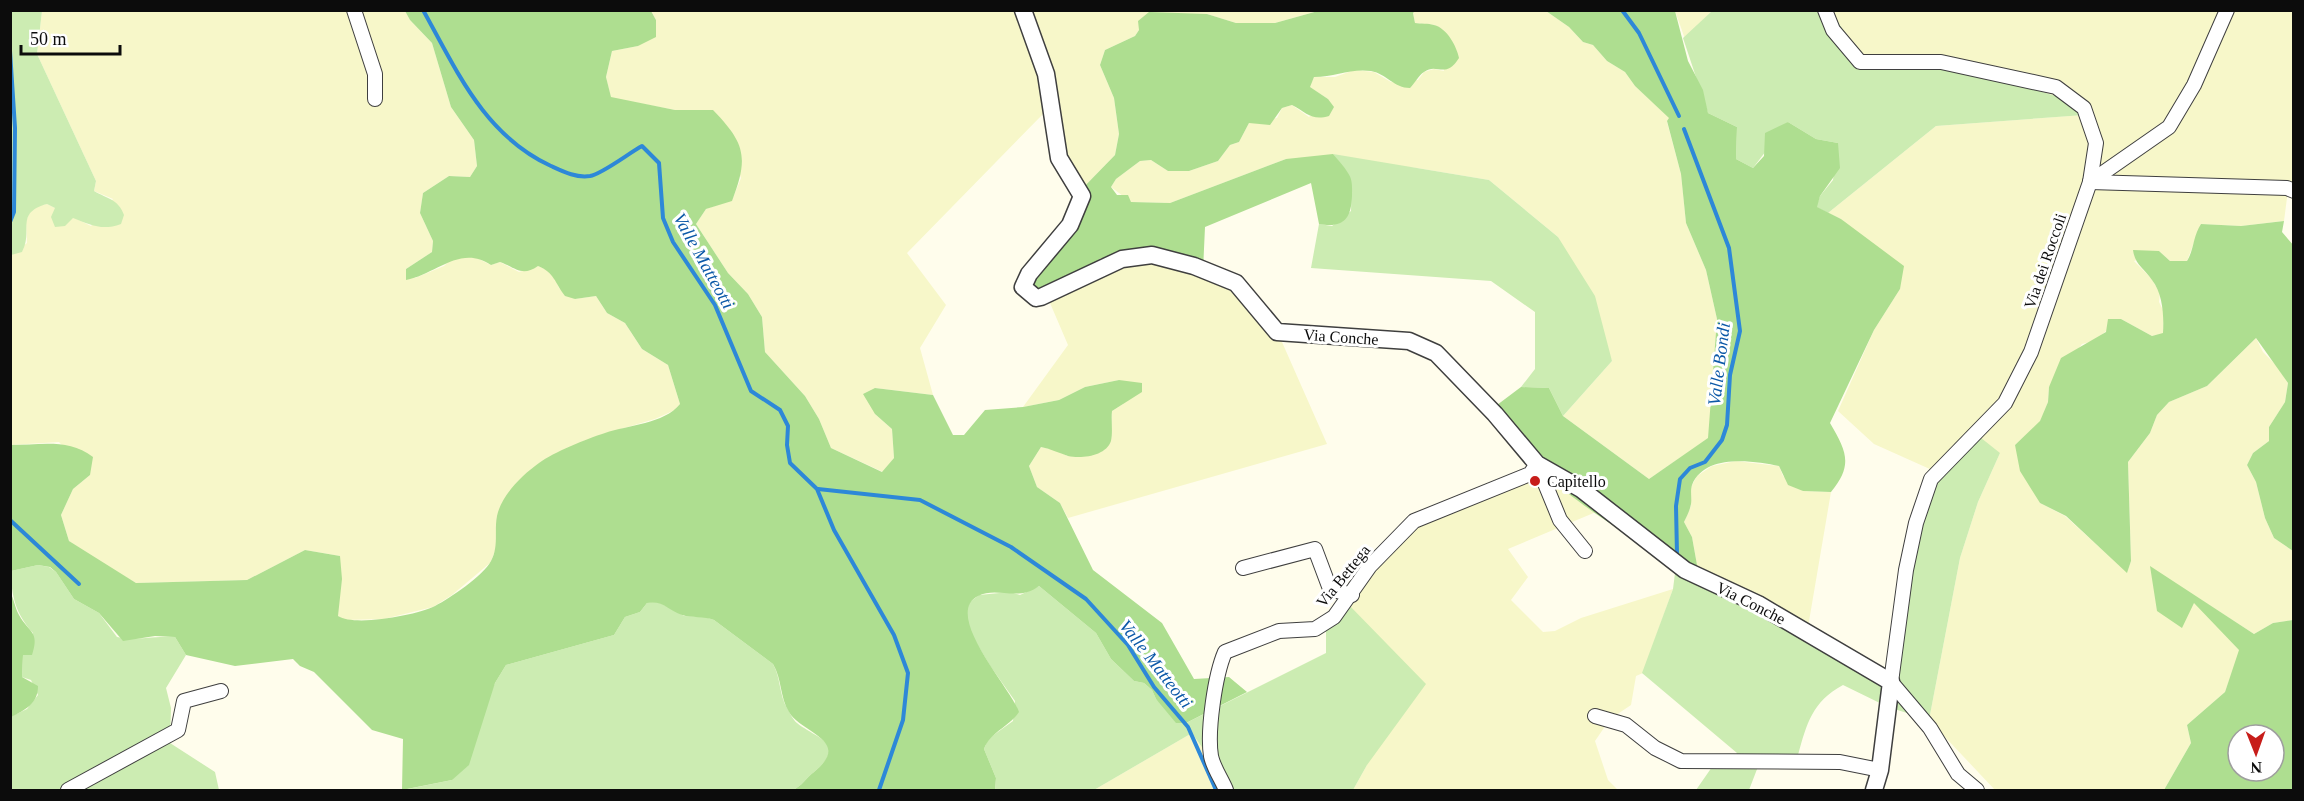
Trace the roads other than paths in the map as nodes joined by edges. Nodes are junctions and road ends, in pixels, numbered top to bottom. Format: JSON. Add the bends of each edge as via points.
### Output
{"nodes":[{"id":1,"x":354,"y":10,"type":"edge"},
{"id":2,"x":1023,"y":10,"type":"edge"},
{"id":3,"x":1825,"y":10,"type":"edge"},
{"id":4,"x":2227,"y":10,"type":"edge"},
{"id":5,"x":375,"y":99,"type":"dead end"},
{"id":6,"x":2090,"y":182,"type":"junction"},
{"id":7,"x":2294,"y":191,"type":"edge"},
{"id":8,"x":1537,"y":464,"type":"junction"},
{"id":9,"x":1585,"y":551,"type":"dead end"},
{"id":10,"x":1243,"y":568,"type":"dead end"},
{"id":11,"x":1352,"y":595,"type":"junction"},
{"id":12,"x":1890,"y":682,"type":"junction"},
{"id":13,"x":221,"y":691,"type":"dead end"},
{"id":14,"x":1595,"y":716,"type":"dead end"},
{"id":15,"x":1880,"y":770,"type":"junction"},
{"id":16,"x":68,"y":790,"type":"edge"},
{"id":17,"x":1226,"y":790,"type":"edge"},
{"id":18,"x":1874,"y":790,"type":"edge"},
{"id":19,"x":1977,"y":790,"type":"edge"}],
"edges":[{"from":1,"to":5,"type":"street","via":[[375,74]]},
{"from":2,"to":8,"type":"street","name":"Via Conche","via":[[1046,75],[1059,158],[1082,196],[1070,225],[1029,274],[1023,287],[1036,298],[1041,297],[1122,259],[1152,255],[1194,266],[1236,283],[1277,332],[1409,341],[1436,353]]},
{"from":3,"to":6,"type":"street","name":"Via dei Roccoli","via":[[1833,30],[1860,62],[1941,62],[2056,87],[2084,108],[2096,144]]},
{"from":4,"to":6,"type":"street","via":[[2194,85],[2169,127]]},
{"from":6,"to":7,"type":"street"},
{"from":6,"to":12,"type":"street","name":"Via dei Roccoli","via":[[2031,352],[2005,403],[1931,479],[1906,570]]},
{"from":8,"to":9,"type":"street","via":[[1560,520]]},
{"from":8,"to":11,"type":"street","name":"Via Bettega","via":[[1530,474],[1414,521],[1370,566]]},
{"from":8,"to":12,"type":"street","name":"Via Conche","via":[[1581,489],[1685,570],[1758,604]]},
{"from":10,"to":11,"type":"street","via":[[1315,549],[1330,589]]},
{"from":11,"to":17,"type":"street","name":"Via Bettega","via":[[1334,617],[1315,629],[1279,631],[1225,652],[1217,670],[1211,757]]},
{"from":12,"to":15,"type":"street"},
{"from":12,"to":19,"type":"street","via":[[1930,728],[1959,774]]},
{"from":13,"to":16,"type":"street","via":[[184,701],[178,730]]},
{"from":14,"to":15,"type":"street","via":[[1626,725],[1655,748],[1681,761],[1840,762]]},
{"from":15,"to":18,"type":"street"}]}
